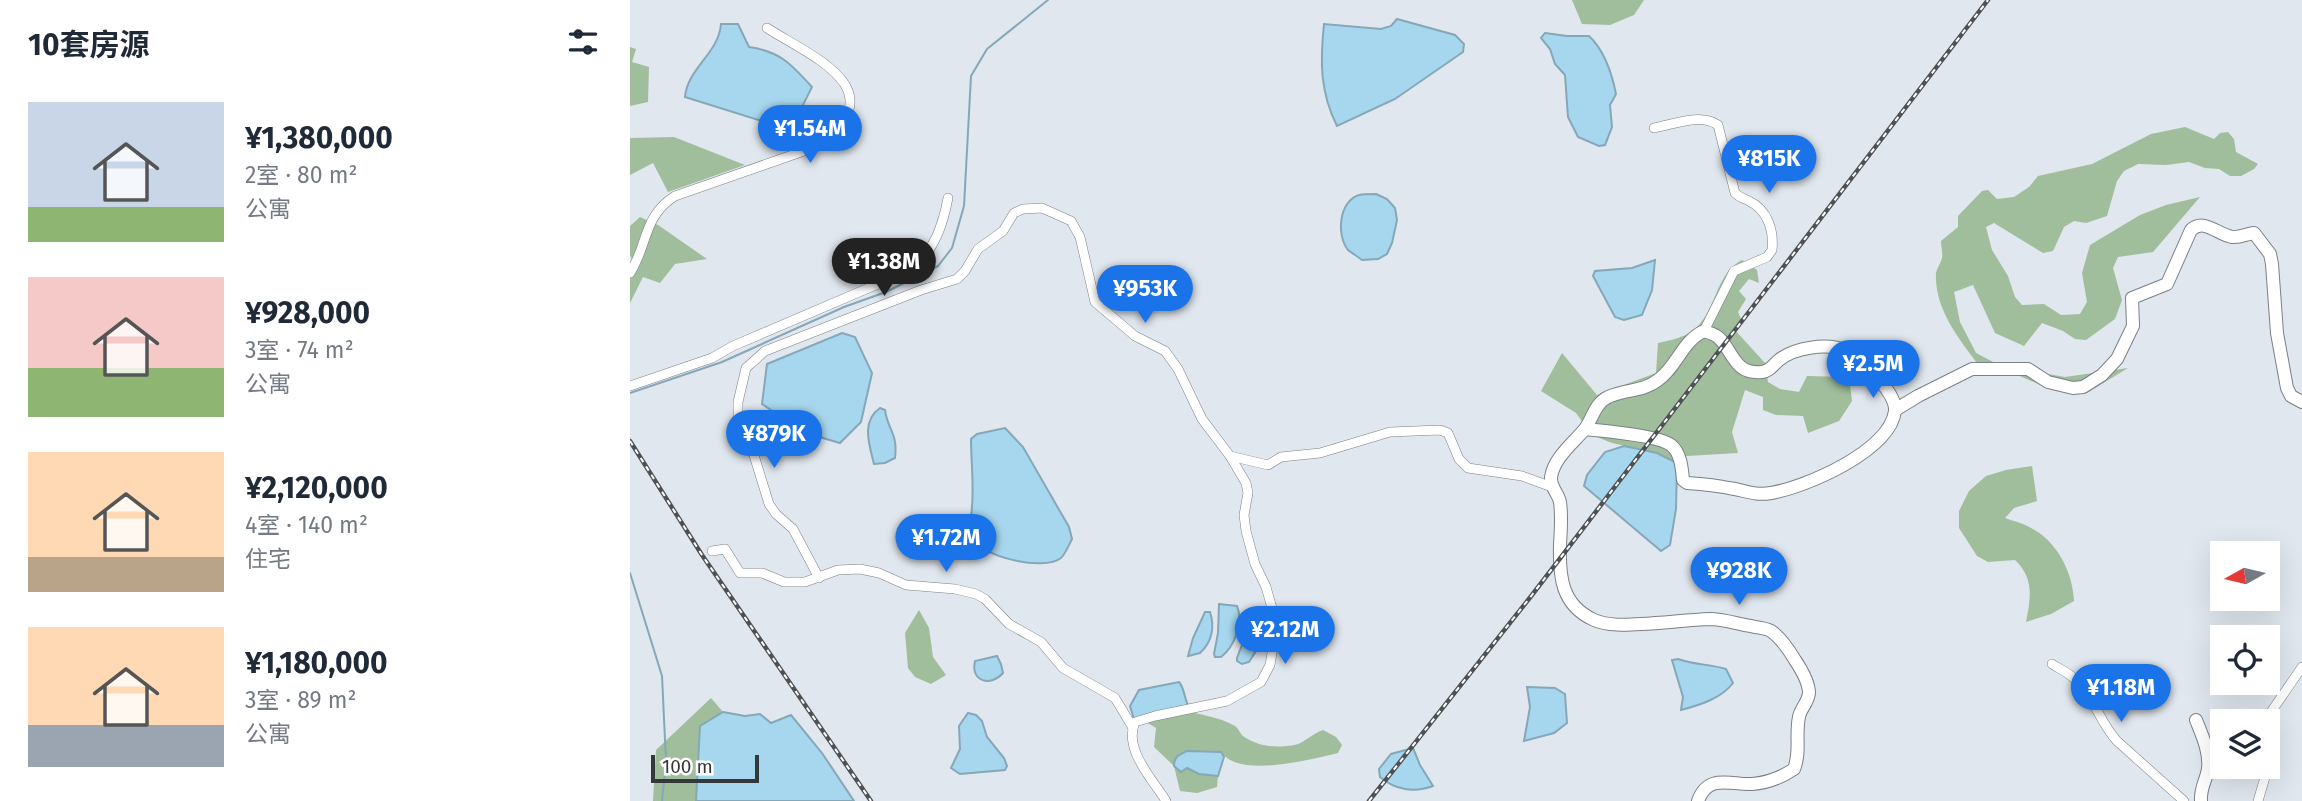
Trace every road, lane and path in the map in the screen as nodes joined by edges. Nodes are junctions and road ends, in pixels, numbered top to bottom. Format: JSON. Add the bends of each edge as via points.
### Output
{"nodes":[{"id":1,"x":766,"y":28,"type":"dead end"},
{"id":2,"x":1654,"y":128,"type":"dead end"},
{"id":3,"x":948,"y":198,"type":"dead end"},
{"id":4,"x":630,"y":273,"type":"edge"},
{"id":5,"x":1704,"y":331,"type":"junction"},
{"id":6,"x":756,"y":337,"type":"junction"},
{"id":7,"x":765,"y":351,"type":"junction"},
{"id":8,"x":630,"y":386,"type":"edge"},
{"id":9,"x":2302,"y":402,"type":"edge"},
{"id":10,"x":1895,"y":410,"type":"junction"},
{"id":11,"x":1585,"y":429,"type":"junction"},
{"id":12,"x":1230,"y":456,"type":"junction"},
{"id":13,"x":1552,"y":487,"type":"junction"},
{"id":14,"x":712,"y":551,"type":"dead end"},
{"id":15,"x":819,"y":578,"type":"junction"},
{"id":16,"x":2052,"y":664,"type":"dead end"},
{"id":17,"x":2302,"y":667,"type":"edge"},
{"id":18,"x":2196,"y":720,"type":"dead end"},
{"id":19,"x":1133,"y":728,"type":"junction"},
{"id":20,"x":1166,"y":801,"type":"edge"},
{"id":21,"x":1698,"y":801,"type":"edge"},
{"id":22,"x":2184,"y":801,"type":"edge"},
{"id":23,"x":2201,"y":801,"type":"edge"},
{"id":24,"x":2258,"y":801,"type":"edge"}],
"edges":[{"from":1,"to":4,"type":"street","via":[[839,74],[850,91],[848,113],[821,145],[666,201],[646,230]]},
{"from":2,"to":5,"type":"street","via":[[1700,118],[1718,125],[1735,193],[1758,206],[1771,228],[1772,250],[1767,257],[1734,271]]},
{"from":3,"to":6,"type":"street","via":[[932,246],[914,269]]},
{"from":5,"to":10,"type":"street","via":[[1719,337],[1731,358],[1751,371],[1763,372],[1793,353],[1817,347],[1847,351],[1883,384]]},
{"from":5,"to":11,"type":"street","via":[[1693,337],[1658,380],[1601,402]]},
{"from":6,"to":7,"type":"street"},
{"from":6,"to":8,"type":"street","via":[[712,358]]},
{"from":7,"to":12,"type":"street","via":[[957,279],[978,249],[1003,231],[1014,213],[1042,208],[1071,221],[1080,237],[1095,302],[1135,336],[1165,351],[1202,419]]},
{"from":7,"to":15,"type":"street","via":[[746,368],[738,423],[749,439],[769,504],[793,529]]},
{"from":9,"to":10,"type":"street","via":[[2287,388],[2270,254],[2254,233],[2235,237],[2203,224],[2191,230],[2167,284],[2132,298],[2133,326],[2128,338],[2117,359],[2092,382],[2073,388],[2048,382],[2028,369],[1972,369]]},
{"from":10,"to":11,"type":"street","via":[[1870,450],[1803,484],[1768,494],[1687,483],[1670,444]]},
{"from":11,"to":13,"type":"street","via":[[1563,452],[1551,477]]},
{"from":12,"to":13,"type":"street","via":[[1268,465],[1281,457],[1320,453],[1390,432],[1440,430],[1448,433],[1468,468],[1522,476]]},
{"from":12,"to":19,"type":"street","via":[[1246,482],[1246,531],[1274,615],[1270,665],[1261,682],[1241,695],[1142,719]]},
{"from":13,"to":21,"type":"street","via":[[1562,513],[1562,588],[1593,620],[1623,625],[1712,619],[1769,630],[1801,668],[1809,692],[1799,715],[1799,758],[1794,769],[1751,784],[1726,781],[1712,785]]},
{"from":14,"to":15,"type":"street","via":[[725,550],[740,573],[762,573],[793,582]]},
{"from":15,"to":19,"type":"street","via":[[838,570],[860,569],[906,585],[976,594],[1009,624],[1041,642],[1063,668],[1115,698]]},
{"from":16,"to":22,"type":"street","via":[[2076,680],[2117,741]]},
{"from":17,"to":24,"type":"street","via":[[2271,712],[2273,750]]},
{"from":18,"to":23,"type":"street","via":[[2208,765]]},
{"from":19,"to":20,"type":"street","via":[[1141,765]]}]}
